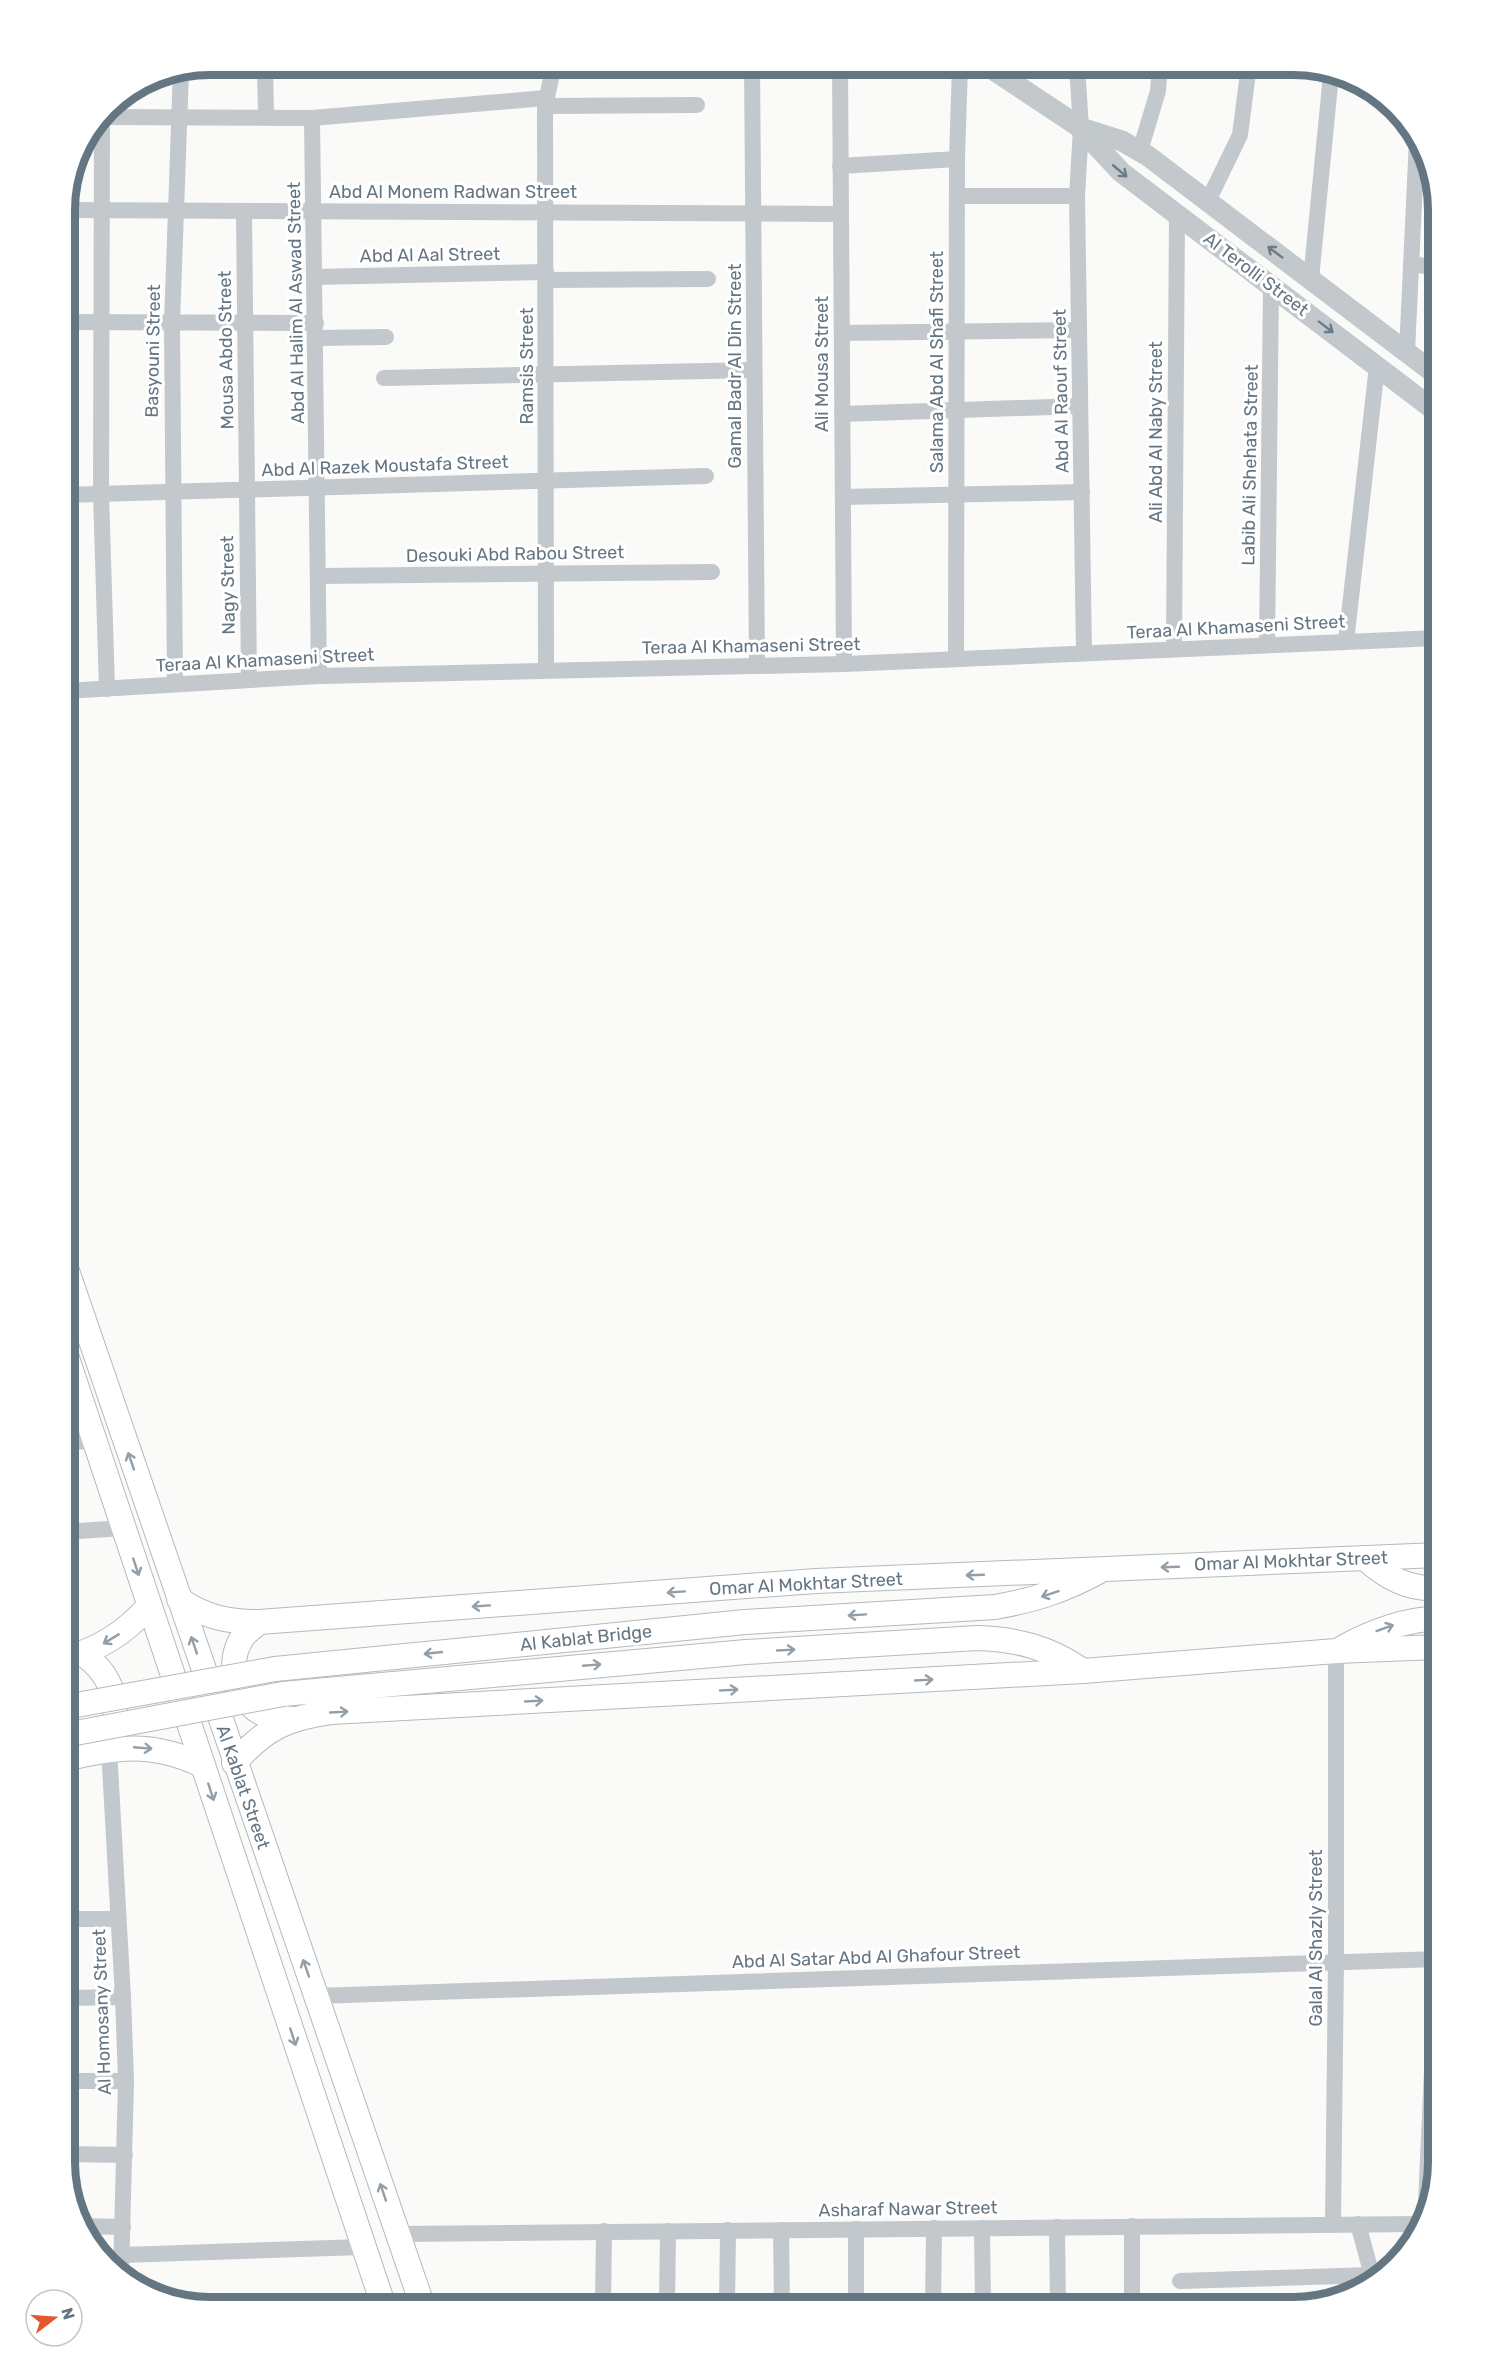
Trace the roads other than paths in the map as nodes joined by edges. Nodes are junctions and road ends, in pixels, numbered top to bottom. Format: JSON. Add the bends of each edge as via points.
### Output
{"nodes":[{"id":1,"x":265,"y":75,"type":"edge"},
{"id":2,"x":552,"y":75,"type":"edge"},
{"id":3,"x":752,"y":75,"type":"edge"},
{"id":4,"x":840,"y":75,"type":"edge"},
{"id":5,"x":960,"y":75,"type":"edge"},
{"id":6,"x":1001,"y":75,"type":"edge"},
{"id":7,"x":1078,"y":75,"type":"edge"},
{"id":8,"x":1159,"y":75,"type":"edge"},
{"id":9,"x":1249,"y":75,"type":"edge"},
{"id":10,"x":182,"y":79,"type":"edge"},
{"id":11,"x":1330,"y":81,"type":"edge"},
{"id":12,"x":545,"y":102,"type":"junction"},
{"id":13,"x":697,"y":105,"type":"dead end"},
{"id":14,"x":114,"y":116,"type":"edge"},
{"id":15,"x":180,"y":117,"type":"junction"},
{"id":16,"x":266,"y":117,"type":"junction"},
{"id":17,"x":312,"y":118,"type":"junction"},
{"id":18,"x":1081,"y":128,"type":"junction"},
{"id":19,"x":102,"y":129,"type":"edge"},
{"id":20,"x":1140,"y":151,"type":"junction"},
{"id":21,"x":957,"y":159,"type":"junction"},
{"id":22,"x":840,"y":166,"type":"junction"},
{"id":23,"x":1424,"y":183,"type":"edge"},
{"id":24,"x":1077,"y":195,"type":"junction"},
{"id":25,"x":957,"y":196,"type":"junction"},
{"id":26,"x":1208,"y":201,"type":"junction"},
{"id":27,"x":75,"y":210,"type":"edge"},
{"id":28,"x":103,"y":210,"type":"junction"},
{"id":29,"x":176,"y":210,"type":"junction"},
{"id":30,"x":244,"y":211,"type":"junction"},
{"id":31,"x":314,"y":211,"type":"junction"},
{"id":32,"x":546,"y":212,"type":"junction"},
{"id":33,"x":753,"y":214,"type":"junction"},
{"id":34,"x":841,"y":214,"type":"junction"},
{"id":35,"x":1177,"y":214,"type":"junction"},
{"id":36,"x":1412,"y":264,"type":"junction"},
{"id":37,"x":1428,"y":266,"type":"edge"},
{"id":38,"x":546,"y":276,"type":"junction"},
{"id":39,"x":315,"y":278,"type":"junction"},
{"id":40,"x":708,"y":279,"type":"dead end"},
{"id":41,"x":1311,"y":279,"type":"junction"},
{"id":42,"x":1271,"y":286,"type":"junction"},
{"id":43,"x":75,"y":322,"type":"edge"},
{"id":44,"x":103,"y":322,"type":"junction"},
{"id":45,"x":171,"y":322,"type":"junction"},
{"id":46,"x":245,"y":323,"type":"junction"},
{"id":47,"x":316,"y":330,"type":"junction"},
{"id":48,"x":1079,"y":330,"type":"junction"},
{"id":49,"x":957,"y":332,"type":"junction"},
{"id":50,"x":842,"y":333,"type":"junction"},
{"id":51,"x":386,"y":337,"type":"dead end"},
{"id":52,"x":1407,"y":352,"type":"junction"},
{"id":53,"x":1377,"y":366,"type":"junction"},
{"id":54,"x":1428,"y":368,"type":"edge"},
{"id":55,"x":754,"y":369,"type":"junction"},
{"id":56,"x":546,"y":375,"type":"junction"},
{"id":57,"x":384,"y":378,"type":"dead end"},
{"id":58,"x":1428,"y":405,"type":"edge"},
{"id":59,"x":1080,"y":406,"type":"junction"},
{"id":60,"x":957,"y":410,"type":"junction"},
{"id":61,"x":842,"y":414,"type":"junction"},
{"id":62,"x":706,"y":476,"type":"dead end"},
{"id":63,"x":546,"y":481,"type":"junction"},
{"id":64,"x":318,"y":488,"type":"junction"},
{"id":65,"x":247,"y":490,"type":"junction"},
{"id":66,"x":172,"y":492,"type":"junction"},
{"id":67,"x":1082,"y":492,"type":"junction"},
{"id":68,"x":101,"y":494,"type":"junction"},
{"id":69,"x":75,"y":495,"type":"edge"},
{"id":70,"x":957,"y":495,"type":"junction"},
{"id":71,"x":843,"y":497,"type":"junction"},
{"id":72,"x":712,"y":572,"type":"dead end"},
{"id":73,"x":546,"y":574,"type":"junction"},
{"id":74,"x":319,"y":576,"type":"junction"},
{"id":75,"x":1428,"y":638,"type":"edge"},
{"id":76,"x":1346,"y":642,"type":"junction"},
{"id":77,"x":1268,"y":645,"type":"junction"},
{"id":78,"x":1174,"y":649,"type":"junction"},
{"id":79,"x":1084,"y":653,"type":"junction"},
{"id":80,"x":956,"y":659,"type":"junction"},
{"id":81,"x":844,"y":664,"type":"junction"},
{"id":82,"x":757,"y":666,"type":"junction"},
{"id":83,"x":546,"y":669,"type":"junction"},
{"id":84,"x":320,"y":676,"type":"junction"},
{"id":85,"x":249,"y":680,"type":"junction"},
{"id":86,"x":175,"y":684,"type":"junction"},
{"id":87,"x":107,"y":688,"type":"junction"},
{"id":88,"x":75,"y":690,"type":"edge"},
{"id":89,"x":75,"y":1295,"type":"edge"},
{"id":90,"x":75,"y":1383,"type":"edge"},
{"id":91,"x":94,"y":1441,"type":"junction"},
{"id":92,"x":75,"y":1442,"type":"edge"},
{"id":93,"x":123,"y":1528,"type":"junction"},
{"id":94,"x":75,"y":1531,"type":"edge"},
{"id":95,"x":1428,"y":1555,"type":"edge"},
{"id":96,"x":1365,"y":1558,"type":"junction"},
{"id":97,"x":1103,"y":1570,"type":"junction"},
{"id":98,"x":1428,"y":1588,"type":"edge"},
{"id":99,"x":179,"y":1599,"type":"junction"},
{"id":100,"x":149,"y":1606,"type":"junction"},
{"id":101,"x":1428,"y":1620,"type":"edge"},
{"id":102,"x":259,"y":1622,"type":"junction"},
{"id":103,"x":1428,"y":1647,"type":"edge"},
{"id":104,"x":1336,"y":1651,"type":"junction"},
{"id":105,"x":75,"y":1656,"type":"edge"},
{"id":106,"x":75,"y":1657,"type":"edge"},
{"id":107,"x":1083,"y":1671,"type":"junction"},
{"id":108,"x":75,"y":1705,"type":"edge"},
{"id":109,"x":294,"y":1719,"type":"junction"},
{"id":110,"x":75,"y":1733,"type":"edge"},
{"id":111,"x":109,"y":1749,"type":"junction"},
{"id":112,"x":75,"y":1757,"type":"edge"},
{"id":113,"x":234,"y":1763,"type":"junction"},
{"id":114,"x":202,"y":1765,"type":"junction"},
{"id":115,"x":75,"y":1919,"type":"edge"},
{"id":116,"x":117,"y":1919,"type":"junction"},
{"id":117,"x":1428,"y":1959,"type":"edge"},
{"id":118,"x":1336,"y":1961,"type":"junction"},
{"id":119,"x":316,"y":1996,"type":"junction"},
{"id":120,"x":123,"y":1997,"type":"junction"},
{"id":121,"x":75,"y":1998,"type":"edge"},
{"id":122,"x":75,"y":2081,"type":"edge"},
{"id":123,"x":126,"y":2081,"type":"junction"},
{"id":124,"x":75,"y":2154,"type":"edge"},
{"id":125,"x":125,"y":2155,"type":"junction"},
{"id":126,"x":1413,"y":2223,"type":"edge"},
{"id":127,"x":1333,"y":2224,"type":"junction"},
{"id":128,"x":1358,"y":2224,"type":"junction"},
{"id":129,"x":92,"y":2226,"type":"edge"},
{"id":130,"x":1132,"y":2226,"type":"junction"},
{"id":131,"x":123,"y":2227,"type":"junction"},
{"id":132,"x":1057,"y":2227,"type":"junction"},
{"id":133,"x":934,"y":2228,"type":"junction"},
{"id":134,"x":982,"y":2228,"type":"junction"},
{"id":135,"x":782,"y":2229,"type":"junction"},
{"id":136,"x":856,"y":2229,"type":"junction"},
{"id":137,"x":728,"y":2230,"type":"junction"},
{"id":138,"x":604,"y":2231,"type":"junction"},
{"id":139,"x":668,"y":2231,"type":"junction"},
{"id":140,"x":397,"y":2234,"type":"junction"},
{"id":141,"x":363,"y":2247,"type":"junction"},
{"id":142,"x":122,"y":2255,"type":"junction"},
{"id":143,"x":122,"y":2263,"type":"edge"},
{"id":144,"x":1371,"y":2272,"type":"edge"},
{"id":145,"x":1363,"y":2277,"type":"edge"},
{"id":146,"x":1179,"y":2281,"type":"dead end"},
{"id":147,"x":380,"y":2297,"type":"edge"},
{"id":148,"x":419,"y":2297,"type":"edge"},
{"id":149,"x":603,"y":2297,"type":"edge"},
{"id":150,"x":667,"y":2297,"type":"edge"},
{"id":151,"x":727,"y":2297,"type":"edge"},
{"id":152,"x":782,"y":2297,"type":"edge"},
{"id":153,"x":856,"y":2297,"type":"edge"},
{"id":154,"x":933,"y":2297,"type":"edge"},
{"id":155,"x":982,"y":2297,"type":"edge"},
{"id":156,"x":1058,"y":2297,"type":"edge"},
{"id":157,"x":1132,"y":2297,"type":"edge"}],
"edges":[{"from":1,"to":16,"type":"street"},
{"from":2,"to":12,"type":"street","name":"Ramsis Street"},
{"from":3,"to":33,"type":"street","name":"Gamal Badr Al Din Street"},
{"from":4,"to":22,"type":"street","name":"Ali Mousa Street"},
{"from":5,"to":21,"type":"street","name":"Salama Abd Al Shafi Street"},
{"from":6,"to":18,"type":"street","name":"Al Terolli Street"},
{"from":7,"to":18,"type":"street","name":"Abd Al Raouf Street"},
{"from":8,"to":20,"type":"street"},
{"from":9,"to":26,"type":"street","via":[[1240,135]]},
{"from":10,"to":15,"type":"street","name":"Basyouni Street"},
{"from":11,"to":41,"type":"street"},
{"from":12,"to":13,"type":"street"},
{"from":12,"to":17,"type":"street"},
{"from":12,"to":32,"type":"street","name":"Ramsis Street"},
{"from":14,"to":15,"type":"street"},
{"from":15,"to":16,"type":"street"},
{"from":15,"to":29,"type":"street","name":"Basyouni Street"},
{"from":16,"to":17,"type":"street"},
{"from":17,"to":31,"type":"street","name":"Abd Al Halim Al Aswad Street"},
{"from":18,"to":20,"type":"street","name":"Al Terolli Street"},
{"from":18,"to":24,"type":"street","name":"Abd Al Raouf Street"},
{"from":18,"to":35,"type":"street","name":"Al Terolli Street","one_way":true,"via":[[1121,172]]},
{"from":19,"to":28,"type":"street"},
{"from":20,"to":26,"type":"street","name":"Al Terolli Street"},
{"from":21,"to":22,"type":"street"},
{"from":21,"to":25,"type":"street","name":"Salama Abd Al Shafi Street"},
{"from":22,"to":34,"type":"street","name":"Ali Mousa Street"},
{"from":23,"to":36,"type":"street"},
{"from":24,"to":25,"type":"street"},
{"from":24,"to":48,"type":"street","name":"Abd Al Raouf Street"},
{"from":25,"to":49,"type":"street","name":"Salama Abd Al Shafi Street"},
{"from":41,"to":26,"type":"street","name":"Al Terolli Street","one_way":true},
{"from":27,"to":28,"type":"street","name":"Abd Al Monem Radwan Street"},
{"from":28,"to":29,"type":"street","name":"Abd Al Monem Radwan Street"},
{"from":28,"to":44,"type":"street"},
{"from":29,"to":30,"type":"street","name":"Abd Al Monem Radwan Street"},
{"from":29,"to":45,"type":"street","name":"Basyouni Street"},
{"from":30,"to":31,"type":"street","name":"Abd Al Monem Radwan Street"},
{"from":30,"to":46,"type":"street","name":"Mousa Abdo Street"},
{"from":31,"to":32,"type":"street","name":"Abd Al Monem Radwan Street"},
{"from":31,"to":39,"type":"street","name":"Abd Al Halim Al Aswad Street"},
{"from":32,"to":33,"type":"street","name":"Abd Al Monem Radwan Street"},
{"from":32,"to":38,"type":"street","name":"Ramsis Street"},
{"from":33,"to":34,"type":"street","name":"Abd Al Monem Radwan Street"},
{"from":33,"to":55,"type":"street","name":"Gamal Badr Al Din Street"},
{"from":34,"to":50,"type":"street","name":"Ali Mousa Street"},
{"from":35,"to":42,"type":"street","name":"Al Terolli Street"},
{"from":35,"to":78,"type":"street","name":"Ali Abd Al Naby Street"},
{"from":36,"to":37,"type":"street"},
{"from":36,"to":52,"type":"street"},
{"from":38,"to":39,"type":"street","name":"Abd Al Aal Street"},
{"from":38,"to":40,"type":"street","name":"Abd Al Aal Street"},
{"from":38,"to":56,"type":"street","name":"Ramsis Street"},
{"from":39,"to":47,"type":"street","name":"Abd Al Halim Al Aswad Street"},
{"from":41,"to":52,"type":"street","name":"Al Terolli Street"},
{"from":42,"to":53,"type":"street","name":"Al Terolli Street","one_way":true},
{"from":42,"to":77,"type":"street","name":"Labib Ali Shehata Street"},
{"from":43,"to":44,"type":"street"},
{"from":44,"to":45,"type":"street"},
{"from":44,"to":68,"type":"street"},
{"from":45,"to":46,"type":"street"},
{"from":45,"to":66,"type":"street","name":"Basyouni Street"},
{"from":46,"to":47,"type":"street"},
{"from":46,"to":65,"type":"street","name":"Mousa Abdo Street"},
{"from":47,"to":51,"type":"street"},
{"from":47,"to":64,"type":"street","name":"Abd Al Halim Al Aswad Street"},
{"from":48,"to":49,"type":"street"},
{"from":48,"to":59,"type":"street","name":"Abd Al Raouf Street"},
{"from":49,"to":50,"type":"street"},
{"from":49,"to":60,"type":"street","name":"Salama Abd Al Shafi Street"},
{"from":50,"to":61,"type":"street","name":"Ali Mousa Street"},
{"from":52,"to":54,"type":"street","name":"Al Terolli Street"},
{"from":53,"to":58,"type":"street","name":"Al Terolli Street"},
{"from":53,"to":76,"type":"street"},
{"from":55,"to":56,"type":"street"},
{"from":55,"to":82,"type":"street","name":"Gamal Badr Al Din Street"},
{"from":56,"to":57,"type":"street"},
{"from":56,"to":63,"type":"street","name":"Ramsis Street"},
{"from":59,"to":60,"type":"street"},
{"from":59,"to":67,"type":"street","name":"Abd Al Raouf Street"},
{"from":60,"to":61,"type":"street"},
{"from":60,"to":70,"type":"street","name":"Salama Abd Al Shafi Street"},
{"from":61,"to":71,"type":"street","name":"Ali Mousa Street"},
{"from":62,"to":63,"type":"street","name":"Abd Al Razek Moustafa Street"},
{"from":63,"to":64,"type":"street","name":"Abd Al Razek Moustafa Street"},
{"from":63,"to":73,"type":"street","name":"Ramsis Street"},
{"from":64,"to":65,"type":"street","name":"Abd Al Razek Moustafa Street"},
{"from":64,"to":74,"type":"street","name":"Abd Al Halim Al Aswad Street"},
{"from":65,"to":66,"type":"street","name":"Abd Al Razek Moustafa Street"},
{"from":65,"to":85,"type":"street","name":"Nagy Street"},
{"from":66,"to":68,"type":"street","name":"Abd Al Razek Moustafa Street"},
{"from":66,"to":86,"type":"street","name":"Basyouni Street"},
{"from":67,"to":70,"type":"street"},
{"from":67,"to":79,"type":"street","name":"Abd Al Raouf Street"},
{"from":68,"to":69,"type":"street","name":"Abd Al Razek Moustafa Street"},
{"from":68,"to":87,"type":"street"},
{"from":70,"to":71,"type":"street"},
{"from":70,"to":80,"type":"street","name":"Salama Abd Al Shafi Street"},
{"from":71,"to":81,"type":"street","name":"Ali Mousa Street"},
{"from":72,"to":73,"type":"street","name":"Desouki Abd Rabou Street"},
{"from":73,"to":74,"type":"street","name":"Desouki Abd Rabou Street"},
{"from":73,"to":83,"type":"street","name":"Ramsis Street"},
{"from":74,"to":84,"type":"street","name":"Abd Al Halim Al Aswad Street"},
{"from":75,"to":76,"type":"street","name":"Teraa Al Khamaseni Street"},
{"from":76,"to":77,"type":"street","name":"Teraa Al Khamaseni Street"},
{"from":77,"to":78,"type":"street","name":"Teraa Al Khamaseni Street"},
{"from":78,"to":79,"type":"street","name":"Teraa Al Khamaseni Street"},
{"from":79,"to":80,"type":"street","name":"Teraa Al Khamaseni Street"},
{"from":80,"to":81,"type":"street","name":"Teraa Al Khamaseni Street"},
{"from":81,"to":82,"type":"street","name":"Teraa Al Khamaseni Street"},
{"from":82,"to":83,"type":"street","name":"Teraa Al Khamaseni Street"},
{"from":83,"to":84,"type":"street","name":"Teraa Al Khamaseni Street"},
{"from":84,"to":85,"type":"street","name":"Teraa Al Khamaseni Street"},
{"from":85,"to":86,"type":"street","name":"Teraa Al Khamaseni Street"},
{"from":86,"to":87,"type":"street","name":"Teraa Al Khamaseni Street"},
{"from":87,"to":88,"type":"street","name":"Teraa Al Khamaseni Street"},
{"from":99,"to":89,"type":"main road","name":"Al Kablat Street","one_way":true},
{"from":90,"to":91,"type":"main road","name":"Al Kablat Street"},
{"from":91,"to":92,"type":"street"},
{"from":91,"to":93,"type":"main road","name":"Al Kablat Street"},
{"from":93,"to":94,"type":"street"},
{"from":93,"to":100,"type":"main road","name":"Al Kablat Street","one_way":true},
{"from":95,"to":96,"type":"main road","name":"Omar Al Mokhtar Street"},
{"from":96,"to":97,"type":"main road","name":"Omar Al Mokhtar Street","one_way":true},
{"from":96,"to":98,"type":"main road","via":[[1401,1583]]},
{"from":97,"to":102,"type":"main road","name":"Omar Al Mokhtar Street","one_way":true,"via":[[816,1581]]},
{"from":97,"to":108,"type":"main road","name":"Al Kablat Bridge","one_way":true,"bridge":true,"via":[[1069,1588],[995,1607],[745,1622],[275,1669]]},
{"from":99,"to":102,"type":"main road","name":"Omar Al Mokhtar Street","via":[[220,1619]]},
{"from":113,"to":99,"type":"main road","name":"Al Kablat Street","one_way":true},
{"from":100,"to":105,"type":"main road","one_way":true,"via":[[116,1636]]},
{"from":100,"to":114,"type":"main road","name":"Al Kablat Street"},
{"from":104,"to":101,"type":"main road","one_way":true,"via":[[1396,1625]]},
{"from":102,"to":109,"type":"main road","via":[[242,1638],[233,1661],[236,1684],[249,1705],[270,1717]]},
{"from":103,"to":104,"type":"main road"},
{"from":104,"to":107,"type":"main road"},
{"from":104,"to":118,"type":"street","name":"Galal Al Shazly Street"},
{"from":106,"to":111,"type":"main road","via":[[102,1671],[114,1695],[116,1722]]},
{"from":109,"to":107,"type":"main road","one_way":true,"via":[[331,1712]]},
{"from":110,"to":107,"type":"main road","name":"Al Kablat Bridge","one_way":true,"bridge":true,"via":[[283,1694],[734,1653],[978,1638],[1033,1645]]},
{"from":109,"to":113,"type":"main road","via":[[261,1737]]},
{"from":111,"to":112,"type":"main road"},
{"from":111,"to":114,"type":"main road","one_way":true,"via":[[154,1749]]},
{"from":111,"to":116,"type":"street","name":"Al Homosany Street"},
{"from":119,"to":113,"type":"main road","name":"Al Kablat Street","one_way":true},
{"from":114,"to":141,"type":"main road","name":"Al Kablat Street","one_way":true},
{"from":115,"to":116,"type":"street"},
{"from":116,"to":120,"type":"street","name":"Al Homosany Street"},
{"from":117,"to":118,"type":"street","name":"Abd Al Satar Abd Al Ghafour Street"},
{"from":118,"to":119,"type":"street","name":"Abd Al Satar Abd Al Ghafour Street"},
{"from":118,"to":127,"type":"street","name":"Galal Al Shazly Street"},
{"from":140,"to":119,"type":"main road","name":"Al Kablat Street","one_way":true},
{"from":120,"to":121,"type":"street"},
{"from":120,"to":123,"type":"street","name":"Al Homosany Street"},
{"from":122,"to":123,"type":"street"},
{"from":123,"to":125,"type":"street","name":"Al Homosany Street"},
{"from":124,"to":125,"type":"street"},
{"from":125,"to":131,"type":"street","name":"Al Homosany Street"},
{"from":126,"to":128,"type":"street","name":"Asharaf Nawar Street"},
{"from":127,"to":128,"type":"street","name":"Asharaf Nawar Street"},
{"from":127,"to":130,"type":"street","name":"Asharaf Nawar Street"},
{"from":128,"to":144,"type":"street"},
{"from":129,"to":131,"type":"street"},
{"from":130,"to":132,"type":"street","name":"Asharaf Nawar Street"},
{"from":130,"to":157,"type":"street"},
{"from":131,"to":142,"type":"street","name":"Al Homosany Street"},
{"from":132,"to":134,"type":"street","name":"Asharaf Nawar Street"},
{"from":132,"to":156,"type":"street"},
{"from":133,"to":134,"type":"street","name":"Asharaf Nawar Street"},
{"from":133,"to":136,"type":"street","name":"Asharaf Nawar Street"},
{"from":133,"to":154,"type":"street"},
{"from":134,"to":155,"type":"street"},
{"from":135,"to":136,"type":"street","name":"Asharaf Nawar Street"},
{"from":135,"to":137,"type":"street","name":"Asharaf Nawar Street"},
{"from":135,"to":152,"type":"street"},
{"from":136,"to":153,"type":"street"},
{"from":137,"to":139,"type":"street","name":"Asharaf Nawar Street"},
{"from":137,"to":151,"type":"street"},
{"from":138,"to":139,"type":"street","name":"Asharaf Nawar Street"},
{"from":138,"to":140,"type":"street","name":"Asharaf Nawar Street"},
{"from":138,"to":149,"type":"street"},
{"from":139,"to":150,"type":"street"},
{"from":140,"to":148,"type":"main road","name":"Al Kablat Street"},
{"from":141,"to":142,"type":"street"},
{"from":141,"to":147,"type":"main road","name":"Al Kablat Street"},
{"from":142,"to":143,"type":"street","name":"Al Homosany Street"},
{"from":145,"to":146,"type":"street"}]}
